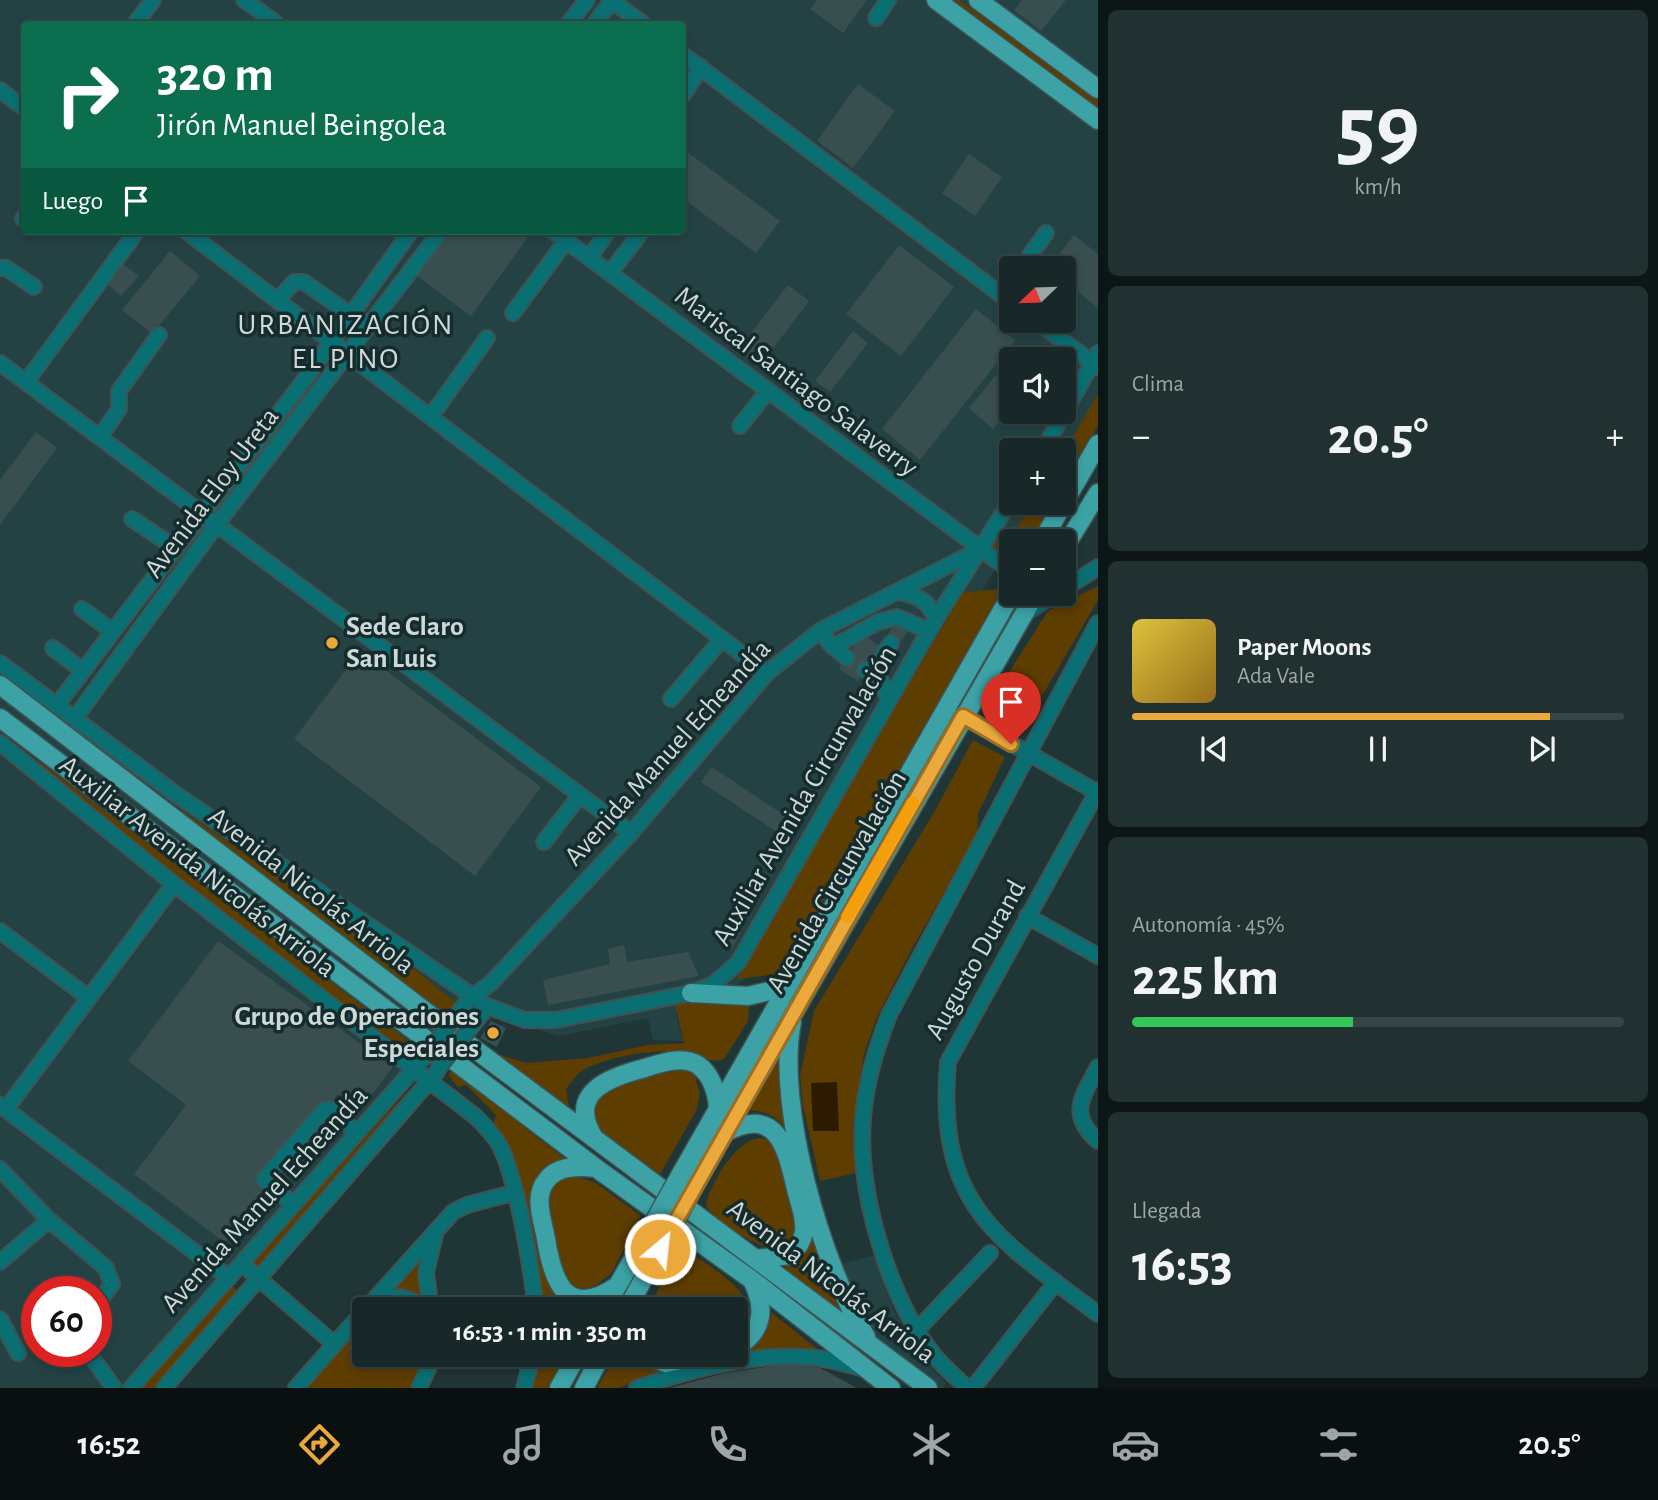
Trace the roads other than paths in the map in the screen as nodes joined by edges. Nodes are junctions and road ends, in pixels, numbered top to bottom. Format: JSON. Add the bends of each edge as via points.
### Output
{"nodes":[{"id":1,"x":153,"y":0,"type":"edge"},
{"id":2,"x":244,"y":0,"type":"edge"},
{"id":3,"x":587,"y":0,"type":"edge"},
{"id":4,"x":612,"y":0,"type":"edge"},
{"id":5,"x":888,"y":0,"type":"edge"},
{"id":6,"x":936,"y":0,"type":"edge"},
{"id":7,"x":978,"y":0,"type":"edge"},
{"id":8,"x":876,"y":18,"type":"dead end"},
{"id":9,"x":137,"y":21,"type":"edge"},
{"id":10,"x":273,"y":21,"type":"edge"},
{"id":11,"x":570,"y":21,"type":"edge"},
{"id":12,"x":597,"y":21,"type":"edge"},
{"id":13,"x":639,"y":21,"type":"edge"},
{"id":14,"x":686,"y":57,"type":"edge"},
{"id":15,"x":701,"y":67,"type":"junction"},
{"id":16,"x":1098,"y":89,"type":"edge"},
{"id":17,"x":0,"y":90,"type":"edge"},
{"id":18,"x":686,"y":90,"type":"edge"},
{"id":19,"x":21,"y":100,"type":"edge"},
{"id":20,"x":1098,"y":120,"type":"edge"},
{"id":21,"x":1046,"y":233,"type":"dead end"},
{"id":22,"x":134,"y":235,"type":"edge"},
{"id":23,"x":195,"y":235,"type":"edge"},
{"id":24,"x":409,"y":235,"type":"edge"},
{"id":25,"x":438,"y":235,"type":"edge"},
{"id":26,"x":558,"y":235,"type":"edge"},
{"id":27,"x":605,"y":235,"type":"edge"},
{"id":28,"x":639,"y":235,"type":"edge"},
{"id":29,"x":566,"y":241,"type":"junction"},
{"id":30,"x":425,"y":252,"type":"junction"},
{"id":31,"x":1030,"y":256,"type":"edge"},
{"id":32,"x":589,"y":258,"type":"junction"},
{"id":33,"x":0,"y":268,"type":"edge"},
{"id":34,"x":610,"y":273,"type":"junction"},
{"id":35,"x":34,"y":287,"type":"dead end"},
{"id":36,"x":999,"y":294,"type":"edge"},
{"id":37,"x":278,"y":300,"type":"junction"},
{"id":38,"x":351,"y":313,"type":"junction"},
{"id":39,"x":513,"y":313,"type":"dead end"},
{"id":40,"x":368,"y":327,"type":"junction"},
{"id":41,"x":1054,"y":333,"type":"edge"},
{"id":42,"x":159,"y":335,"type":"dead end"},
{"id":43,"x":487,"y":338,"type":"dead end"},
{"id":44,"x":331,"y":340,"type":"junction"},
{"id":45,"x":348,"y":353,"type":"junction"},
{"id":46,"x":1096,"y":361,"type":"edge"},
{"id":47,"x":0,"y":363,"type":"edge"},
{"id":48,"x":305,"y":379,"type":"junction"},
{"id":49,"x":26,"y":382,"type":"junction"},
{"id":50,"x":320,"y":391,"type":"junction"},
{"id":51,"x":767,"y":392,"type":"junction"},
{"id":52,"x":431,"y":416,"type":"junction"},
{"id":53,"x":740,"y":426,"type":"dead end"},
{"id":54,"x":100,"y":437,"type":"junction"},
{"id":55,"x":1050,"y":438,"type":"edge"},
{"id":56,"x":1098,"y":444,"type":"edge"},
{"id":57,"x":236,"y":466,"type":"junction"},
{"id":58,"x":253,"y":478,"type":"junction"},
{"id":59,"x":1098,"y":493,"type":"edge"},
{"id":60,"x":201,"y":512,"type":"junction"},
{"id":61,"x":1002,"y":515,"type":"edge"},
{"id":62,"x":132,"y":519,"type":"dead end"},
{"id":63,"x":217,"y":524,"type":"junction"},
{"id":64,"x":1049,"y":529,"type":"edge"},
{"id":65,"x":1076,"y":529,"type":"edge"},
{"id":66,"x":174,"y":547,"type":"junction"},
{"id":67,"x":980,"y":550,"type":"junction"},
{"id":68,"x":999,"y":563,"type":"edge"},
{"id":69,"x":1098,"y":567,"type":"edge"},
{"id":70,"x":156,"y":573,"type":"junction"},
{"id":71,"x":1076,"y":581,"type":"edge"},
{"id":72,"x":173,"y":584,"type":"junction"},
{"id":73,"x":896,"y":593,"type":"junction"},
{"id":74,"x":1004,"y":606,"type":"edge"},
{"id":75,"x":1028,"y":606,"type":"edge"},
{"id":76,"x":1036,"y":606,"type":"edge"},
{"id":77,"x":82,"y":609,"type":"dead end"},
{"id":78,"x":1024,"y":613,"type":"junction"},
{"id":79,"x":902,"y":620,"type":"junction"},
{"id":80,"x":1098,"y":623,"type":"edge"},
{"id":81,"x":933,"y":625,"type":"junction"},
{"id":82,"x":821,"y":630,"type":"junction"},
{"id":83,"x":112,"y":631,"type":"junction"},
{"id":84,"x":722,"y":639,"type":"junction"},
{"id":85,"x":891,"y":643,"type":"tunnel mouth"},
{"id":86,"x":833,"y":647,"type":"junction"},
{"id":87,"x":53,"y":648,"type":"dead end"},
{"id":88,"x":847,"y":658,"type":"dead end"},
{"id":89,"x":0,"y":663,"type":"edge"},
{"id":90,"x":87,"y":665,"type":"junction"},
{"id":91,"x":108,"y":672,"type":"junction"},
{"id":92,"x":767,"y":673,"type":"junction"},
{"id":93,"x":0,"y":685,"type":"edge"},
{"id":94,"x":671,"y":699,"type":"dead end"},
{"id":95,"x":889,"y":700,"type":"junction"},
{"id":96,"x":57,"y":705,"type":"junction"},
{"id":97,"x":946,"y":706,"type":"junction"},
{"id":98,"x":963,"y":716,"type":"junction"},
{"id":99,"x":0,"y":718,"type":"edge"},
{"id":100,"x":75,"y":718,"type":"junction"},
{"id":101,"x":0,"y":743,"type":"edge"},
{"id":102,"x":1027,"y":753,"type":"junction"},
{"id":103,"x":1098,"y":792,"type":"edge"},
{"id":104,"x":580,"y":794,"type":"junction"},
{"id":105,"x":632,"y":833,"type":"junction"},
{"id":106,"x":544,"y":842,"type":"dead end"},
{"id":107,"x":174,"y":884,"type":"junction"},
{"id":108,"x":1027,"y":916,"type":"junction"},
{"id":109,"x":0,"y":931,"type":"edge"},
{"id":110,"x":1098,"y":956,"type":"edge"},
{"id":111,"x":491,"y":983,"type":"junction"},
{"id":112,"x":786,"y":987,"type":"junction"},
{"id":113,"x":691,"y":993,"type":"junction"},
{"id":114,"x":89,"y":998,"type":"junction"},
{"id":115,"x":469,"y":999,"type":"junction"},
{"id":116,"x":796,"y":1005,"type":"junction"},
{"id":117,"x":485,"y":1009,"type":"junction"},
{"id":118,"x":419,"y":1064,"type":"junction"},
{"id":119,"x":1098,"y":1068,"type":"edge"},
{"id":120,"x":434,"y":1075,"type":"junction"},
{"id":121,"x":3,"y":1107,"type":"edge"},
{"id":122,"x":718,"y":1108,"type":"junction"},
{"id":123,"x":356,"y":1133,"type":"junction"},
{"id":124,"x":724,"y":1133,"type":"junction"},
{"id":125,"x":594,"y":1138,"type":"junction"},
{"id":126,"x":1098,"y":1141,"type":"edge"},
{"id":127,"x":596,"y":1168,"type":"junction"},
{"id":128,"x":0,"y":1169,"type":"edge"},
{"id":129,"x":690,"y":1175,"type":"junction"},
{"id":130,"x":513,"y":1193,"type":"junction"},
{"id":131,"x":293,"y":1204,"type":"junction"},
{"id":132,"x":50,"y":1220,"type":"junction"},
{"id":133,"x":438,"y":1228,"type":"junction"},
{"id":134,"x":652,"y":1245,"type":"junction"},
{"id":135,"x":990,"y":1253,"type":"dead end"},
{"id":136,"x":756,"y":1259,"type":"junction"},
{"id":137,"x":0,"y":1262,"type":"edge"},
{"id":138,"x":242,"y":1264,"type":"junction"},
{"id":139,"x":109,"y":1276,"type":"edge"},
{"id":140,"x":229,"y":1278,"type":"junction"},
{"id":141,"x":258,"y":1280,"type":"junction"},
{"id":142,"x":752,"y":1280,"type":"junction"},
{"id":143,"x":1056,"y":1282,"type":"junction"},
{"id":144,"x":617,"y":1286,"type":"junction"},
{"id":145,"x":377,"y":1297,"type":"edge"},
{"id":146,"x":429,"y":1297,"type":"edge"},
{"id":147,"x":534,"y":1297,"type":"edge"},
{"id":148,"x":611,"y":1297,"type":"edge"},
{"id":149,"x":631,"y":1297,"type":"edge"},
{"id":150,"x":1098,"y":1314,"type":"edge"},
{"id":151,"x":0,"y":1319,"type":"edge"},
{"id":152,"x":352,"y":1323,"type":"edge"},
{"id":153,"x":917,"y":1331,"type":"junction"},
{"id":154,"x":748,"y":1339,"type":"edge"},
{"id":155,"x":333,"y":1343,"type":"junction"},
{"id":156,"x":870,"y":1345,"type":"junction"},
{"id":157,"x":18,"y":1353,"type":"dead end"},
{"id":158,"x":99,"y":1367,"type":"edge"},
{"id":159,"x":429,"y":1367,"type":"edge"},
{"id":160,"x":530,"y":1367,"type":"edge"},
{"id":161,"x":571,"y":1367,"type":"edge"},
{"id":162,"x":595,"y":1367,"type":"edge"},
{"id":163,"x":865,"y":1369,"type":"junction"},
{"id":164,"x":114,"y":1388,"type":"edge"},
{"id":165,"x":131,"y":1388,"type":"edge"},
{"id":166,"x":164,"y":1388,"type":"edge"},
{"id":167,"x":296,"y":1388,"type":"edge"},
{"id":168,"x":419,"y":1388,"type":"edge"},
{"id":169,"x":524,"y":1388,"type":"edge"},
{"id":170,"x":559,"y":1388,"type":"edge"},
{"id":171,"x":584,"y":1388,"type":"edge"},
{"id":172,"x":637,"y":1388,"type":"edge"},
{"id":173,"x":891,"y":1388,"type":"edge"},
{"id":174,"x":928,"y":1388,"type":"edge"},
{"id":175,"x":967,"y":1388,"type":"edge"},
{"id":176,"x":973,"y":1388,"type":"edge"}],
"edges":[{"from":1,"to":9,"type":"street"},
{"from":2,"to":10,"type":"street"},
{"from":3,"to":11,"type":"street"},
{"from":4,"to":12,"type":"street"},
{"from":4,"to":13,"type":"street"},
{"from":5,"to":8,"type":"street"},
{"from":6,"to":20,"type":"main road"},
{"from":7,"to":16,"type":"main road"},
{"from":14,"to":15,"type":"street"},
{"from":15,"to":18,"type":"street"},
{"from":15,"to":36,"type":"street"},
{"from":17,"to":19,"type":"street"},
{"from":21,"to":31,"type":"street"},
{"from":22,"to":49,"type":"street"},
{"from":23,"to":37,"type":"street"},
{"from":24,"to":30,"type":"street"},
{"from":24,"to":38,"type":"street","name":"Avenida Eloy Ureta"},
{"from":25,"to":30,"type":"street","name":"Avenida Eloy Ureta"},
{"from":26,"to":29,"type":"street","name":"Mariscal Santiago Salaverry"},
{"from":27,"to":32,"type":"street"},
{"from":28,"to":34,"type":"street"},
{"from":29,"to":32,"type":"street","name":"Mariscal Santiago Salaverry"},
{"from":29,"to":39,"type":"street"},
{"from":30,"to":40,"type":"street","name":"Avenida Eloy Ureta"},
{"from":32,"to":34,"type":"street","name":"Mariscal Santiago Salaverry"},
{"from":33,"to":35,"type":"street"},
{"from":34,"to":51,"type":"street","name":"Mariscal Santiago Salaverry"},
{"from":37,"to":38,"type":"street","via":[[294,282],[304,282]]},
{"from":37,"to":44,"type":"street"},
{"from":38,"to":40,"type":"street"},
{"from":38,"to":44,"type":"street","name":"Avenida Eloy Ureta"},
{"from":40,"to":45,"type":"street","name":"Avenida Eloy Ureta"},
{"from":41,"to":46,"type":"street"},
{"from":42,"to":54,"type":"street","via":[[120,391],[119,409]]},
{"from":43,"to":52,"type":"street"},
{"from":44,"to":45,"type":"street"},
{"from":44,"to":48,"type":"street","name":"Avenida Eloy Ureta"},
{"from":45,"to":50,"type":"street","name":"Avenida Eloy Ureta"},
{"from":45,"to":52,"type":"street"},
{"from":46,"to":55,"type":"street"},
{"from":47,"to":49,"type":"street"},
{"from":48,"to":50,"type":"street"},
{"from":48,"to":57,"type":"street","name":"Avenida Eloy Ureta"},
{"from":49,"to":54,"type":"street"},
{"from":50,"to":58,"type":"street","name":"Avenida Eloy Ureta"},
{"from":51,"to":53,"type":"street"},
{"from":51,"to":67,"type":"street","name":"Mariscal Santiago Salaverry"},
{"from":52,"to":84,"type":"street"},
{"from":54,"to":60,"type":"street"},
{"from":56,"to":64,"type":"main road"},
{"from":57,"to":58,"type":"street"},
{"from":57,"to":60,"type":"street","name":"Avenida Eloy Ureta"},
{"from":58,"to":63,"type":"street","name":"Avenida Eloy Ureta"},
{"from":59,"to":65,"type":"main road"},
{"from":60,"to":63,"type":"street"},
{"from":60,"to":66,"type":"street","name":"Avenida Eloy Ureta"},
{"from":61,"to":67,"type":"street","name":"Auxiliar Avenida Circunvalación"},
{"from":62,"to":66,"type":"street"},
{"from":63,"to":72,"type":"street","name":"Avenida Eloy Ureta"},
{"from":63,"to":104,"type":"street"},
{"from":66,"to":70,"type":"street","name":"Avenida Eloy Ureta"},
{"from":67,"to":68,"type":"street","name":"Mariscal Santiago Salaverry"},
{"from":67,"to":73,"type":"street","name":"Avenida Manuel Echeandía"},
{"from":67,"to":81,"type":"street","name":"Auxiliar Avenida Circunvalación"},
{"from":69,"to":71,"type":"street"},
{"from":70,"to":72,"type":"street"},
{"from":70,"to":83,"type":"street","name":"Avenida Eloy Ureta"},
{"from":72,"to":91,"type":"street","name":"Avenida Eloy Ureta"},
{"from":73,"to":79,"type":"street"},
{"from":73,"to":81,"type":"street","via":[[918,596],[931,606]]},
{"from":73,"to":82,"type":"street","name":"Avenida Manuel Echeandía"},
{"from":74,"to":97,"type":"main road","name":"Avenida Circunvalación"},
{"from":75,"to":78,"type":"main road","name":"Avenida Circunvalación"},
{"from":76,"to":78,"type":"street"},
{"from":77,"to":83,"type":"street"},
{"from":78,"to":98,"type":"main road","name":"Avenida Circunvalación"},
{"from":79,"to":81,"type":"street"},
{"from":79,"to":86,"type":"street","via":[[878,622]]},
{"from":80,"to":102,"type":"street"},
{"from":81,"to":95,"type":"street","name":"Auxiliar Avenida Circunvalación"},
{"from":82,"to":86,"type":"street"},
{"from":82,"to":92,"type":"street","name":"Avenida Manuel Echeandía"},
{"from":83,"to":90,"type":"street","name":"Avenida Eloy Ureta"},
{"from":84,"to":92,"type":"street"},
{"from":84,"to":94,"type":"street"},
{"from":85,"to":95,"type":"street","via":[[867,672],[885,686]]},
{"from":86,"to":88,"type":"street"},
{"from":87,"to":90,"type":"street"},
{"from":89,"to":96,"type":"street","name":"Auxiliar Avenida Nicolás Arriola"},
{"from":90,"to":91,"type":"street"},
{"from":90,"to":96,"type":"street","name":"Avenida Eloy Ureta"},
{"from":91,"to":100,"type":"street","name":"Avenida Eloy Ureta"},
{"from":92,"to":105,"type":"street","name":"Avenida Manuel Echeandía"},
{"from":93,"to":125,"type":"main road","name":"Avenida Nicolás Arriola"},
{"from":95,"to":113,"type":"street","name":"Auxiliar Avenida Circunvalación","via":[[752,940],[729,972]]},
{"from":96,"to":100,"type":"street","name":"Auxiliar Avenida Nicolás Arriola"},
{"from":97,"to":98,"type":"street"},
{"from":97,"to":112,"type":"main road","name":"Avenida Circunvalación"},
{"from":98,"to":102,"type":"street"},
{"from":98,"to":116,"type":"main road","name":"Avenida Circunvalación"},
{"from":99,"to":127,"type":"main road","name":"Avenida Nicolás Arriola"},
{"from":100,"to":115,"type":"street","name":"Auxiliar Avenida Nicolás Arriola"},
{"from":101,"to":107,"type":"street","name":"Auxiliar Avenida Nicolás Arriola"},
{"from":102,"to":103,"type":"street"},
{"from":102,"to":153,"type":"street","via":[[889,1015],[866,1090],[862,1140],[871,1205],[893,1279]]},
{"from":103,"to":108,"type":"street","name":"Augusto Durand"},
{"from":104,"to":105,"type":"street"},
{"from":104,"to":106,"type":"street"},
{"from":105,"to":111,"type":"street","name":"Avenida Manuel Echeandía"},
{"from":107,"to":114,"type":"street"},
{"from":107,"to":118,"type":"street","name":"Auxiliar Avenida Nicolás Arriola"},
{"from":108,"to":110,"type":"street"},
{"from":108,"to":143,"type":"street","name":"Augusto Durand","via":[[948,1062],[947,1132],[956,1170],[972,1204],[998,1238]]},
{"from":109,"to":114,"type":"street"},
{"from":111,"to":115,"type":"street","name":"Avenida Manuel Echeandía"},
{"from":111,"to":117,"type":"street","name":"Avenida Manuel Echeandía"},
{"from":112,"to":113,"type":"main road","via":[[748,996]]},
{"from":112,"to":122,"type":"main road","name":"Avenida Circunvalación"},
{"from":113,"to":117,"type":"street","name":"Auxiliar Avenida Circunvalación","via":[[556,1020],[525,1020]]},
{"from":114,"to":121,"type":"street"},
{"from":115,"to":117,"type":"street","name":"Auxiliar Avenida Nicolás Arriola"},
{"from":115,"to":118,"type":"street","name":"Avenida Manuel Echeandía","bridge":true},
{"from":116,"to":124,"type":"main road","name":"Avenida Circunvalación"},
{"from":116,"to":156,"type":"main road","via":[[788,1073],[799,1143],[828,1260]]},
{"from":117,"to":120,"type":"street","name":"Avenida Manuel Echeandía","bridge":true},
{"from":118,"to":120,"type":"street","name":"Auxiliar Avenida Nicolás Arriola"},
{"from":118,"to":123,"type":"street","name":"Avenida Manuel Echeandía"},
{"from":119,"to":126,"type":"street","via":[[1083,1095],[1079,1115]]},
{"from":120,"to":130,"type":"street","via":[[492,1134]]},
{"from":120,"to":141,"type":"street","name":"Avenida Manuel Echeandía"},
{"from":121,"to":140,"type":"street"},
{"from":122,"to":125,"type":"main road","via":[[715,1091],[702,1069],[690,1062],[668,1062],[612,1077],[594,1089],[586,1116]]},
{"from":122,"to":129,"type":"main road","name":"Avenida Circunvalación"},
{"from":123,"to":131,"type":"street","name":"Avenida Manuel Echeandía"},
{"from":123,"to":131,"type":"street","via":[[328,1108],[324,1110],[264,1179]]},
{"from":124,"to":129,"type":"main road","name":"Avenida Circunvalación"},
{"from":124,"to":136,"type":"main road","via":[[746,1124],[762,1125],[778,1135],[788,1155],[804,1222],[802,1239],[790,1255]]},
{"from":125,"to":136,"type":"main road","name":"Avenida Nicolás Arriola"},
{"from":127,"to":142,"type":"main road","name":"Avenida Nicolás Arriola"},
{"from":127,"to":144,"type":"main road","via":[[565,1169],[543,1184],[539,1201],[551,1269],[560,1289],[572,1297],[601,1295]]},
{"from":128,"to":132,"type":"street"},
{"from":129,"to":134,"type":"main road","name":"Avenida Circunvalación","bridge":true},
{"from":130,"to":133,"type":"street","via":[[467,1205]]},
{"from":130,"to":147,"type":"street"},
{"from":131,"to":138,"type":"street","name":"Avenida Manuel Echeandía"},
{"from":132,"to":137,"type":"street"},
{"from":132,"to":139,"type":"street","via":[[106,1268]]},
{"from":133,"to":145,"type":"street"},
{"from":133,"to":146,"type":"street","via":[[426,1272]]},
{"from":134,"to":144,"type":"main road","name":"Avenida Circunvalación"},
{"from":134,"to":149,"type":"main road","name":"Avenida Circunvalación"},
{"from":135,"to":153,"type":"street"},
{"from":136,"to":156,"type":"main road","name":"Avenida Nicolás Arriola"},
{"from":138,"to":140,"type":"street","name":"Avenida Manuel Echeandía"},
{"from":138,"to":141,"type":"street"},
{"from":140,"to":165,"type":"street","name":"Avenida Manuel Echeandía"},
{"from":141,"to":155,"type":"street"},
{"from":141,"to":166,"type":"street","name":"Avenida Manuel Echeandía"},
{"from":142,"to":154,"type":"main road","via":[[761,1319]]},
{"from":142,"to":163,"type":"main road","name":"Avenida Nicolás Arriola"},
{"from":143,"to":150,"type":"street","name":"Augusto Durand"},
{"from":143,"to":176,"type":"street"},
{"from":144,"to":148,"type":"main road","name":"Avenida Circunvalación"},
{"from":151,"to":157,"type":"street"},
{"from":152,"to":155,"type":"street"},
{"from":153,"to":175,"type":"street","via":[[934,1356]]},
{"from":155,"to":167,"type":"street"},
{"from":156,"to":174,"type":"main road","name":"Avenida Nicolás Arriola"},
{"from":158,"to":164,"type":"street"},
{"from":159,"to":168,"type":"street"},
{"from":160,"to":169,"type":"street"},
{"from":161,"to":170,"type":"main road"},
{"from":162,"to":171,"type":"main road"},
{"from":163,"to":172,"type":"street","via":[[817,1358],[771,1358]]},
{"from":163,"to":173,"type":"main road","name":"Avenida Nicolás Arriola"}]}
